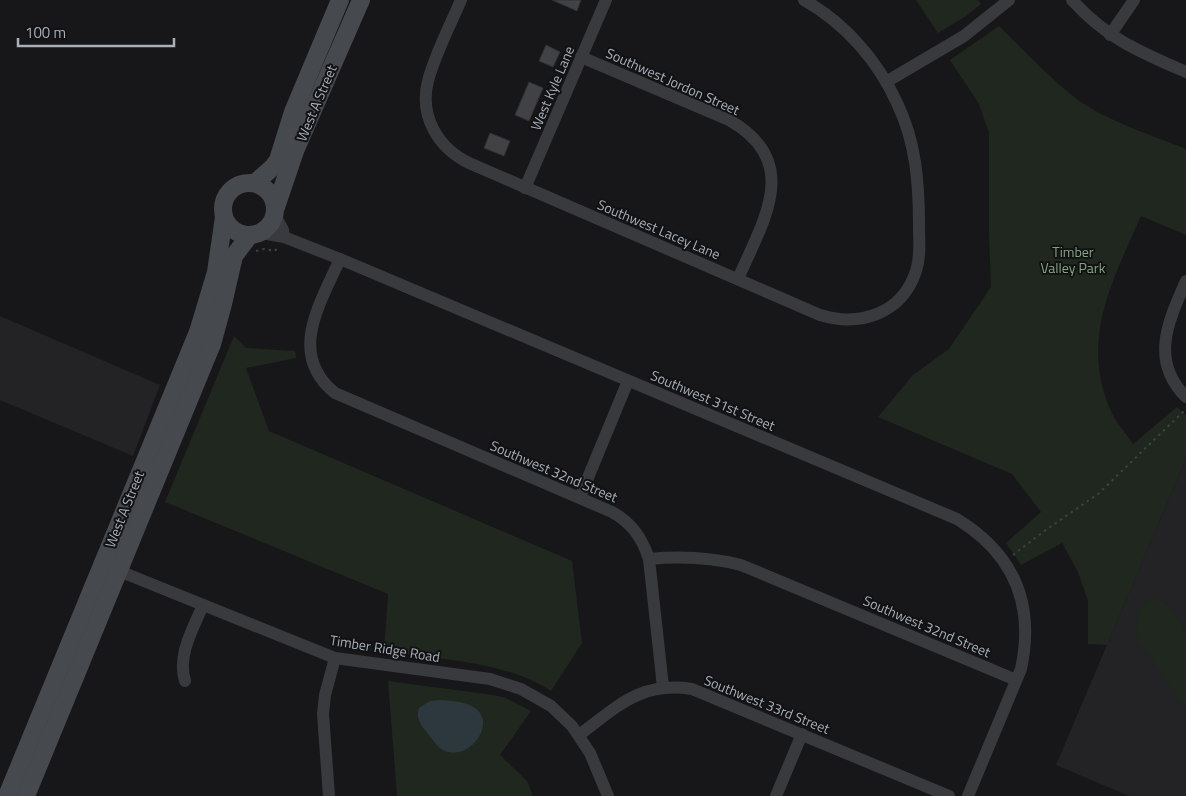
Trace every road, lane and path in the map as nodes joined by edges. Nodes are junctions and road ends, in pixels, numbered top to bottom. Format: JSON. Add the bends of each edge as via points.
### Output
{"nodes":[{"id":1,"x":340,"y":0,"type":"edge"},
{"id":2,"x":361,"y":0,"type":"edge"},
{"id":3,"x":461,"y":0,"type":"edge"},
{"id":4,"x":606,"y":0,"type":"edge"},
{"id":5,"x":804,"y":0,"type":"edge"},
{"id":6,"x":1009,"y":0,"type":"edge"},
{"id":7,"x":1072,"y":0,"type":"edge"},
{"id":8,"x":1134,"y":0,"type":"edge"},
{"id":9,"x":1110,"y":35,"type":"junction"},
{"id":10,"x":582,"y":57,"type":"junction"},
{"id":11,"x":1186,"y":72,"type":"edge"},
{"id":12,"x":886,"y":82,"type":"junction"},
{"id":13,"x":255,"y":183,"type":"junction"},
{"id":14,"x":525,"y":188,"type":"junction"},
{"id":15,"x":276,"y":211,"type":"junction"},
{"id":16,"x":224,"y":217,"type":"junction"},
{"id":17,"x":255,"y":234,"type":"junction"},
{"id":18,"x":284,"y":237,"type":"junction"},
{"id":19,"x":340,"y":259,"type":"junction"},
{"id":20,"x":738,"y":279,"type":"junction"},
{"id":21,"x":1186,"y":280,"type":"edge"},
{"id":22,"x":628,"y":381,"type":"junction"},
{"id":23,"x":1186,"y":397,"type":"edge"},
{"id":24,"x":1184,"y":411,"type":"dead end"},
{"id":25,"x":580,"y":497,"type":"junction"},
{"id":26,"x":123,"y":511,"type":"junction"},
{"id":27,"x":1013,"y":555,"type":"dead end"},
{"id":28,"x":649,"y":559,"type":"junction"},
{"id":29,"x":120,"y":571,"type":"junction"},
{"id":30,"x":203,"y":605,"type":"junction"},
{"id":31,"x":335,"y":658,"type":"junction"},
{"id":32,"x":1016,"y":680,"type":"junction"},
{"id":33,"x":185,"y":682,"type":"dead end"},
{"id":34,"x":663,"y":687,"type":"junction"},
{"id":35,"x":802,"y":734,"type":"junction"},
{"id":36,"x":578,"y":735,"type":"junction"},
{"id":37,"x":7,"y":796,"type":"edge"},
{"id":38,"x":26,"y":796,"type":"edge"},
{"id":39,"x":329,"y":796,"type":"edge"},
{"id":40,"x":608,"y":796,"type":"edge"},
{"id":41,"x":776,"y":796,"type":"edge"},
{"id":42,"x":949,"y":796,"type":"edge"},
{"id":43,"x":968,"y":796,"type":"edge"}],
"edges":[{"from":1,"to":13,"type":"main road","name":"West A Street","via":[[293,112],[278,160]]},
{"from":2,"to":15,"type":"main road","name":"West A Street","via":[[295,151]]},
{"from":3,"to":14,"type":"street","name":"Southwest Lacey Lane","via":[[427,82],[427,111],[433,129],[440,141],[461,160]]},
{"from":4,"to":10,"type":"street","name":"West Kyle Lane"},
{"from":5,"to":12,"type":"street","via":[[845,31]]},
{"from":6,"to":12,"type":"street","via":[[964,36]]},
{"from":7,"to":9,"type":"street"},
{"from":8,"to":9,"type":"street"},
{"from":9,"to":11,"type":"street"},
{"from":10,"to":14,"type":"street","name":"West Kyle Lane"},
{"from":10,"to":20,"type":"street","name":"Southwest Jordon Street","via":[[729,120],[742,127],[761,148],[772,183],[769,206]]},
{"from":12,"to":20,"type":"street","name":"Southwest Lacey Lane","via":[[913,148],[919,191],[919,255],[917,269],[907,290],[887,309],[862,319],[848,320],[834,319]]},
{"from":13,"to":15,"type":"main road","via":[[270,192]]},
{"from":13,"to":16,"type":"main road","via":[[237,185],[230,191],[225,199]]},
{"from":14,"to":20,"type":"street","name":"Southwest Lacey Lane"},
{"from":15,"to":17,"type":"main road","via":[[268,228]]},
{"from":15,"to":18,"type":"street"},
{"from":16,"to":17,"type":"main road","via":[[228,225],[241,234]]},
{"from":16,"to":26,"type":"main road","name":"West A Street","via":[[216,272],[206,307]]},
{"from":17,"to":18,"type":"street","name":"Southwest 31st Street"},
{"from":17,"to":29,"type":"main road","name":"West A Street","via":[[234,256],[212,344]]},
{"from":18,"to":19,"type":"street","name":"Southwest 31st Street"},
{"from":19,"to":22,"type":"street","name":"Southwest 31st Street"},
{"from":19,"to":25,"type":"street","name":"Southwest 32nd Street","via":[[310,334],[316,372],[328,387],[335,393]]},
{"from":21,"to":23,"type":"street","via":[[1170,316],[1165,348],[1168,368]]},
{"from":22,"to":25,"type":"street"},
{"from":22,"to":32,"type":"street","name":"Southwest 31st Street","via":[[974,529],[998,552],[1022,599],[1025,651]]},
{"from":24,"to":27,"type":"path","via":[[1098,494]]},
{"from":25,"to":28,"type":"street","name":"Southwest 32nd Street","via":[[624,518],[640,536]]},
{"from":26,"to":29,"type":"street","via":[[123,540],[114,563]]},
{"from":26,"to":37,"type":"main road","name":"West A Street"},
{"from":28,"to":32,"type":"street","name":"Southwest 32nd Street","via":[[699,557],[741,565]]},
{"from":28,"to":34,"type":"street"},
{"from":29,"to":30,"type":"street","name":"Timber Ridge Road"},
{"from":29,"to":38,"type":"main road","name":"West A Street"},
{"from":30,"to":31,"type":"street","name":"Timber Ridge Road"},
{"from":30,"to":33,"type":"street","via":[[184,655],[182,673]]},
{"from":31,"to":36,"type":"street","name":"Timber Ridge Road","via":[[508,684],[551,706]]},
{"from":31,"to":39,"type":"street","via":[[323,714]]},
{"from":32,"to":43,"type":"street","name":"Southwest 31st Street"},
{"from":34,"to":35,"type":"street","name":"Southwest 33rd Street","via":[[692,689]]},
{"from":34,"to":36,"type":"street","name":"Southwest 33rd Street","via":[[631,698]]},
{"from":35,"to":41,"type":"street"},
{"from":35,"to":42,"type":"street","name":"Southwest 33rd Street"},
{"from":36,"to":40,"type":"street","name":"Timber Ridge Road","via":[[590,753]]}]}
